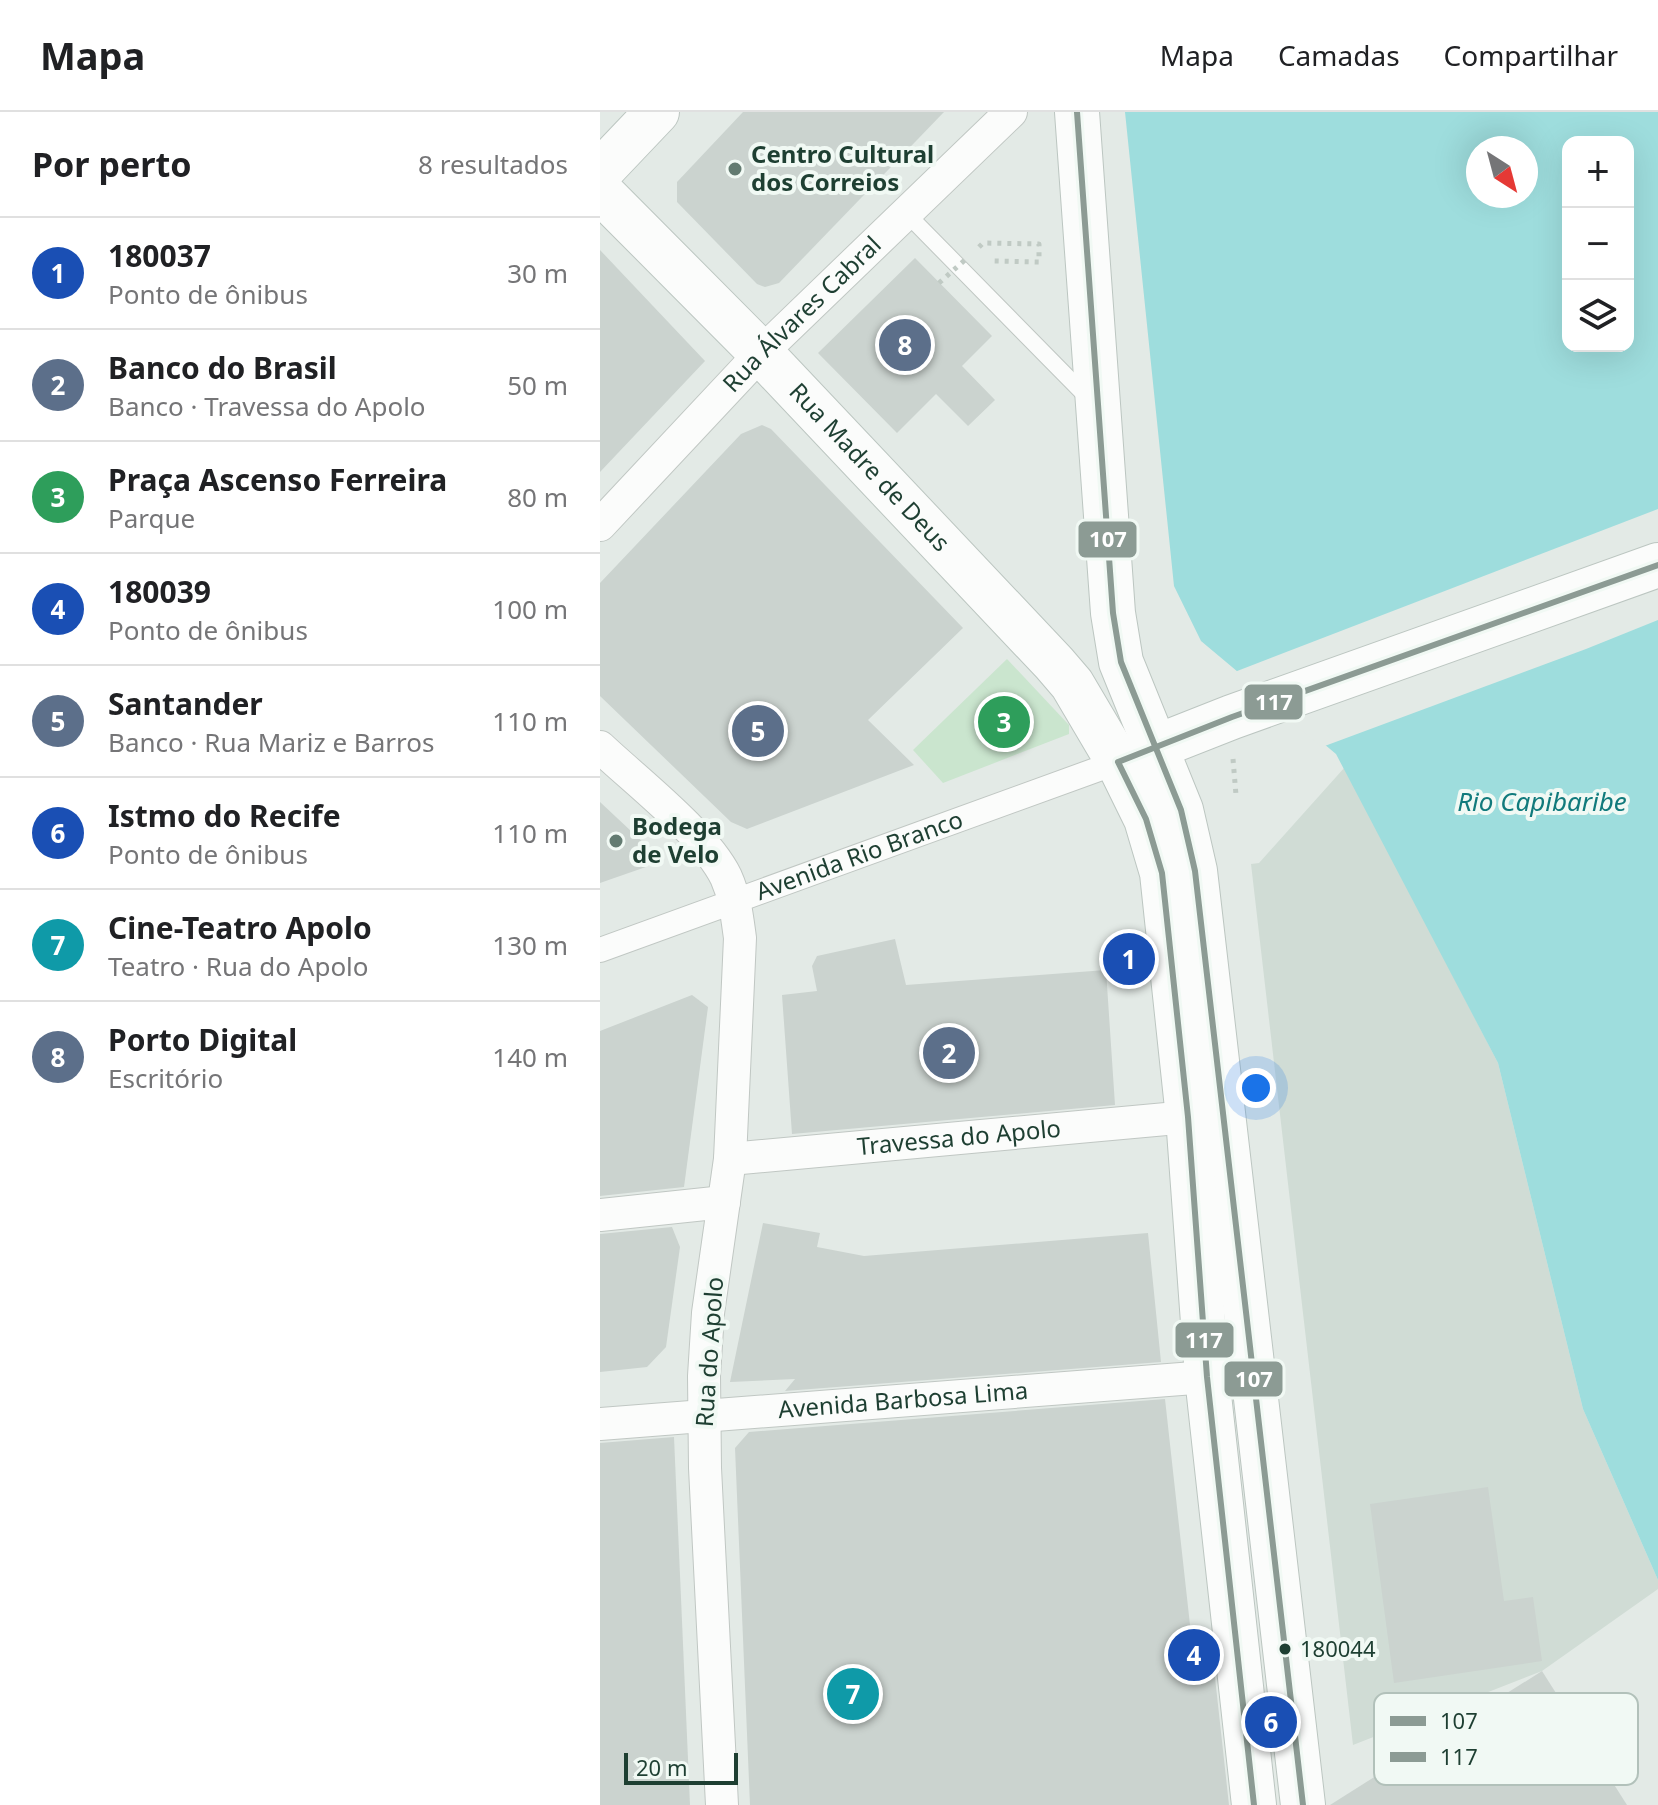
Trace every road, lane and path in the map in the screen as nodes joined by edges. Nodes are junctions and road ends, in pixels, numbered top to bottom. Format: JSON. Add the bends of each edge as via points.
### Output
{"nodes":[{"id":1,"x":657,"y":112,"type":"edge"},
{"id":2,"x":1011,"y":112,"type":"edge"},
{"id":3,"x":1077,"y":112,"type":"edge"},
{"id":4,"x":600,"y":172,"type":"edge"},
{"id":5,"x":600,"y":191,"type":"edge"},
{"id":6,"x":906,"y":213,"type":"junction"},
{"id":7,"x":983,"y":243,"type":"dead end"},
{"id":8,"x":966,"y":259,"type":"dead end"},
{"id":9,"x":998,"y":261,"type":"dead end"},
{"id":10,"x":939,"y":283,"type":"dead end"},
{"id":11,"x":761,"y":353,"type":"junction"},
{"id":12,"x":1097,"y":407,"type":"junction"},
{"id":13,"x":600,"y":525,"type":"edge"},
{"id":14,"x":1658,"y":565,"type":"edge"},
{"id":15,"x":600,"y":747,"type":"edge"},
{"id":16,"x":1136,"y":756,"type":"junction"},
{"id":17,"x":735,"y":901,"type":"junction"},
{"id":18,"x":600,"y":950,"type":"edge"},
{"id":19,"x":1188,"y":1117,"type":"junction"},
{"id":20,"x":730,"y":1159,"type":"junction"},
{"id":21,"x":724,"y":1202,"type":"junction"},
{"id":22,"x":600,"y":1215,"type":"edge"},
{"id":23,"x":1207,"y":1377,"type":"junction"},
{"id":24,"x":703,"y":1415,"type":"junction"},
{"id":25,"x":600,"y":1424,"type":"edge"},
{"id":26,"x":722,"y":1805,"type":"edge"},
{"id":27,"x":1254,"y":1805,"type":"edge"},
{"id":28,"x":1303,"y":1805,"type":"edge"}],
"edges":[{"from":1,"to":4,"type":"main road"},
{"from":2,"to":6,"type":"street","name":"Rua Álvares Cabral"},
{"from":3,"to":12,"type":"main road"},
{"from":5,"to":11,"type":"main road","name":"Rua Madre de Deus"},
{"from":6,"to":11,"type":"street","name":"Rua Álvares Cabral"},
{"from":6,"to":12,"type":"lane"},
{"from":7,"to":9,"type":"path","via":[[1039,244],[1039,262]]},
{"from":8,"to":10,"type":"path","bridge":true},
{"from":11,"to":13,"type":"street","name":"Rua Álvares Cabral"},
{"from":11,"to":16,"type":"main road","name":"Rua Madre de Deus"},
{"from":12,"to":16,"type":"main road","via":[[1119,650]]},
{"from":14,"to":16,"type":"main road"},
{"from":15,"to":17,"type":"street","via":[[705,846]]},
{"from":16,"to":17,"type":"street","name":"Avenida Rio Branco"},
{"from":16,"to":19,"type":"main road","via":[[1162,873]]},
{"from":16,"to":28,"type":"main road","via":[[1181,810],[1195,871]]},
{"from":17,"to":18,"type":"street","name":"Avenida Rio Branco"},
{"from":17,"to":20,"type":"street","name":"Rua do Apolo","via":[[740,985]]},
{"from":19,"to":20,"type":"street","name":"Travessa do Apolo"},
{"from":19,"to":23,"type":"main road"},
{"from":20,"to":21,"type":"street","name":"Rua do Apolo"},
{"from":21,"to":22,"type":"street"},
{"from":21,"to":24,"type":"street","name":"Rua do Apolo","via":[[708,1313]]},
{"from":23,"to":24,"type":"street","name":"Avenida Barbosa Lima"},
{"from":23,"to":27,"type":"main road"},
{"from":24,"to":25,"type":"street","name":"Avenida Barbosa Lima"},
{"from":24,"to":26,"type":"street","name":"Rua do Apolo"}]}
